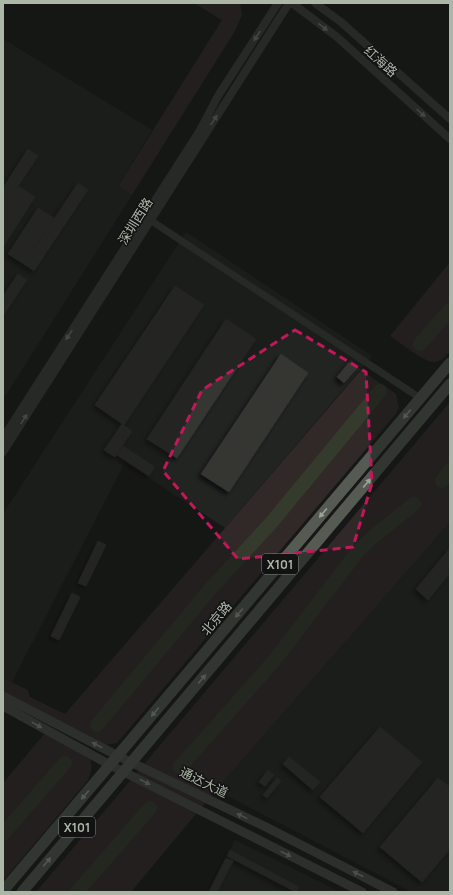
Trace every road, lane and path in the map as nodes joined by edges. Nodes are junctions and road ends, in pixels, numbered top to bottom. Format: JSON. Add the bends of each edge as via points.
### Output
{"nodes":[{"id":1,"x":278,"y":3,"type":"edge"},
{"id":2,"x":289,"y":3,"type":"edge"},
{"id":3,"x":292,"y":3,"type":"edge"},
{"id":4,"x":315,"y":3,"type":"edge"},
{"id":5,"x":450,"y":119,"type":"edge"},
{"id":6,"x":450,"y":139,"type":"edge"},
{"id":7,"x":150,"y":220,"type":"junction"},
{"id":8,"x":450,"y":363,"type":"edge"},
{"id":9,"x":450,"y":384,"type":"edge"},
{"id":10,"x":420,"y":398,"type":"junction"},
{"id":11,"x":3,"y":438,"type":"edge"},
{"id":12,"x":3,"y":452,"type":"edge"},
{"id":13,"x":3,"y":696,"type":"edge"},
{"id":14,"x":3,"y":706,"type":"edge"},
{"id":15,"x":118,"y":756,"type":"junction"},
{"id":16,"x":132,"y":762,"type":"junction"},
{"id":17,"x":110,"y":765,"type":"junction"},
{"id":18,"x":124,"y":772,"type":"junction"},
{"id":19,"x":3,"y":891,"type":"edge"},
{"id":20,"x":22,"y":892,"type":"edge"},
{"id":21,"x":362,"y":892,"type":"edge"},
{"id":22,"x":393,"y":892,"type":"edge"}],
"edges":[{"from":1,"to":11,"type":"street","name":"深圳西路","one_way":true,"via":[[218,96],[199,132]]},
{"from":7,"to":2,"type":"street","name":"深圳西路","one_way":true},
{"from":3,"to":6,"type":"street","name":"红海路","one_way":true,"via":[[337,37]]},
{"from":4,"to":5,"type":"street","name":"红海路","via":[[341,22]]},
{"from":7,"to":10,"type":"street"},
{"from":12,"to":7,"type":"street","name":"深圳西路","one_way":true},
{"from":8,"to":10,"type":"main road","name":"北京路","number":"X101"},
{"from":16,"to":9,"type":"main road","number":"X101","one_way":true},
{"from":10,"to":15,"type":"main road","name":"北京路","number":"X101","one_way":true},
{"from":15,"to":13,"type":"main road","name":"通达大道","one_way":true},
{"from":14,"to":17,"type":"main road","name":"通达大道","one_way":true},
{"from":15,"to":16,"type":"main road","name":"通达大道"},
{"from":15,"to":17,"type":"main road","name":"北京路","number":"X101"},
{"from":16,"to":18,"type":"main road","number":"X101"},
{"from":22,"to":16,"type":"main road","name":"通达大道","one_way":true},
{"from":17,"to":18,"type":"main road","name":"通达大道"},
{"from":17,"to":19,"type":"main road","name":"北京路","number":"X101","one_way":true},
{"from":20,"to":18,"type":"main road","number":"X101","one_way":true},
{"from":18,"to":21,"type":"main road","name":"通达大道","one_way":true}]}
